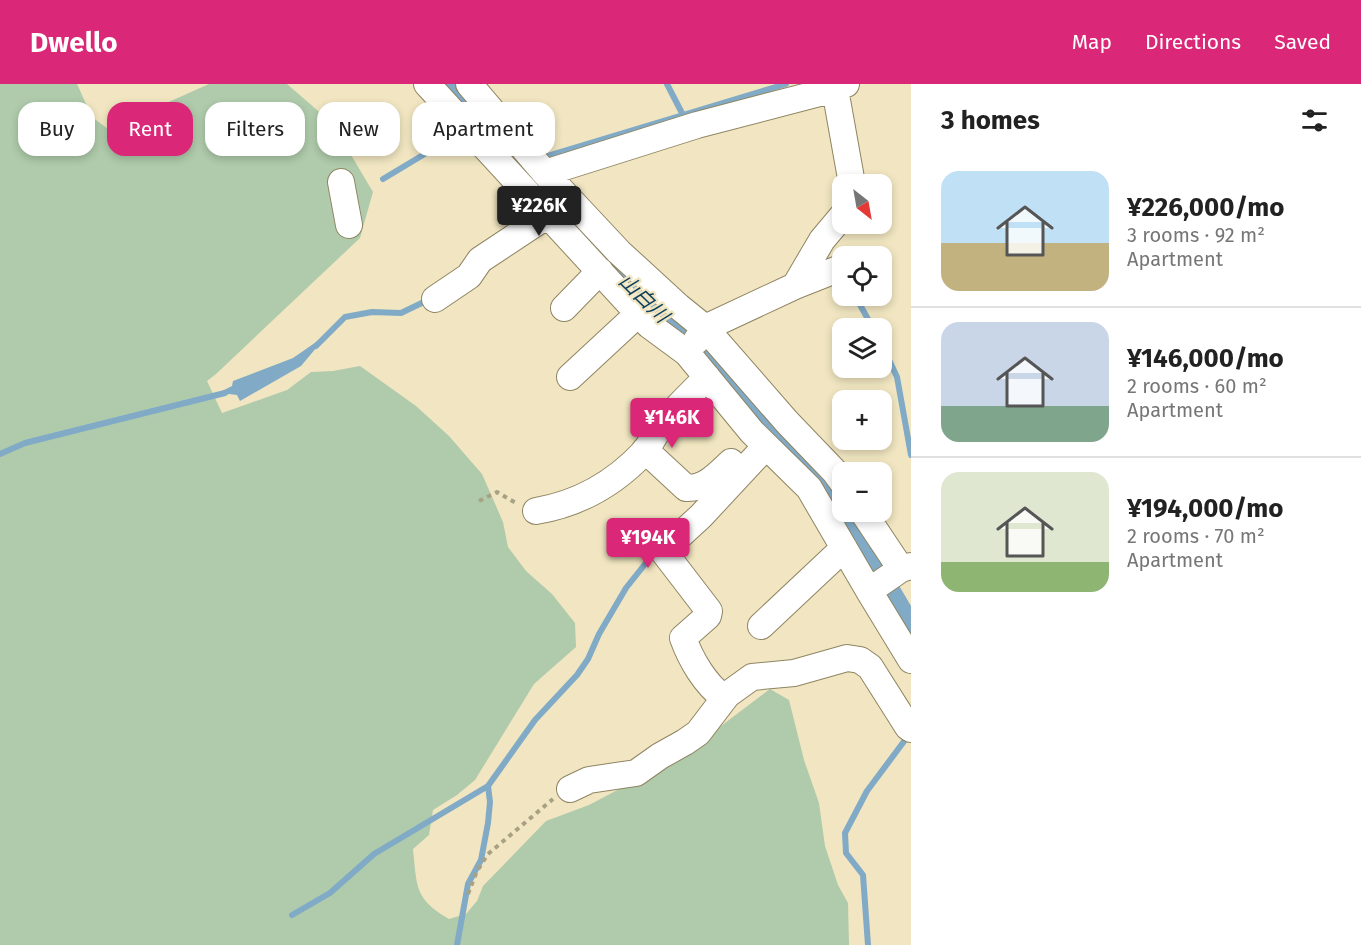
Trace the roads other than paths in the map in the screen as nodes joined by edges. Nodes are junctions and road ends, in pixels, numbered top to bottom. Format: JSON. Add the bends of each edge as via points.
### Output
{"nodes":[{"id":1,"x":428,"y":84,"type":"edge"},
{"id":2,"x":469,"y":84,"type":"edge"},
{"id":3,"x":841,"y":86,"type":"edge"},
{"id":4,"x":545,"y":173,"type":"junction"},
{"id":5,"x":851,"y":174,"type":"edge"},
{"id":6,"x":341,"y":182,"type":"dead end"},
{"id":7,"x":548,"y":215,"type":"junction"},
{"id":8,"x":349,"y":225,"type":"dead end"},
{"id":9,"x":832,"y":228,"type":"edge"},
{"id":10,"x":600,"y":271,"type":"junction"},
{"id":11,"x":832,"y":271,"type":"edge"},
{"id":12,"x":795,"y":286,"type":"junction"},
{"id":13,"x":435,"y":299,"type":"dead end"},
{"id":14,"x":564,"y":308,"type":"dead end"},
{"id":15,"x":639,"y":313,"type":"junction"},
{"id":16,"x":705,"y":328,"type":"junction"},
{"id":17,"x":687,"y":353,"type":"junction"},
{"id":18,"x":570,"y":377,"type":"dead end"},
{"id":19,"x":707,"y":377,"type":"junction"},
{"id":20,"x":761,"y":441,"type":"junction"},
{"id":21,"x":645,"y":450,"type":"junction"},
{"id":22,"x":832,"y":469,"type":"edge"},
{"id":23,"x":536,"y":510,"type":"road end"},
{"id":24,"x":871,"y":522,"type":"edge"},
{"id":25,"x":844,"y":548,"type":"junction"},
{"id":26,"x":906,"y":568,"type":"edge"},
{"id":27,"x":869,"y":591,"type":"junction"},
{"id":28,"x":761,"y":626,"type":"dead end"},
{"id":29,"x":911,"y":660,"type":"edge"},
{"id":30,"x":724,"y":698,"type":"junction"},
{"id":31,"x":911,"y":729,"type":"edge"},
{"id":32,"x":570,"y":789,"type":"road end"}],
"edges":[{"from":1,"to":7,"type":"street"},
{"from":2,"to":4,"type":"street"},
{"from":3,"to":4,"type":"street","via":[[697,124]]},
{"from":3,"to":5,"type":"street"},
{"from":4,"to":16,"type":"street","via":[[620,252]]},
{"from":6,"to":8,"type":"street"},
{"from":7,"to":10,"type":"street"},
{"from":7,"to":13,"type":"street","via":[[480,260],[468,276]]},
{"from":9,"to":12,"type":"street"},
{"from":10,"to":14,"type":"street"},
{"from":10,"to":15,"type":"street"},
{"from":11,"to":12,"type":"street"},
{"from":12,"to":16,"type":"street"},
{"from":15,"to":17,"type":"street"},
{"from":15,"to":18,"type":"street"},
{"from":16,"to":17,"type":"street"},
{"from":16,"to":22,"type":"street"},
{"from":17,"to":19,"type":"street"},
{"from":19,"to":20,"type":"street"},
{"from":19,"to":21,"type":"street","via":[[661,425]]},
{"from":20,"to":21,"type":"street","via":[[695,488],[686,488]]},
{"from":20,"to":25,"type":"street","via":[[809,488]]},
{"from":20,"to":30,"type":"street","via":[[701,516],[663,551],[710,613],[682,638],[701,672]]},
{"from":21,"to":23,"type":"street","via":[[591,494],[555,508]]},
{"from":24,"to":26,"type":"street"},
{"from":25,"to":27,"type":"street"},
{"from":25,"to":28,"type":"street"},
{"from":26,"to":27,"type":"street"},
{"from":27,"to":29,"type":"street"},
{"from":30,"to":31,"type":"street","via":[[752,676],[794,673],[847,658],[860,660],[870,667]]},
{"from":30,"to":32,"type":"street","via":[[698,733],[636,773],[589,780]]}]}
